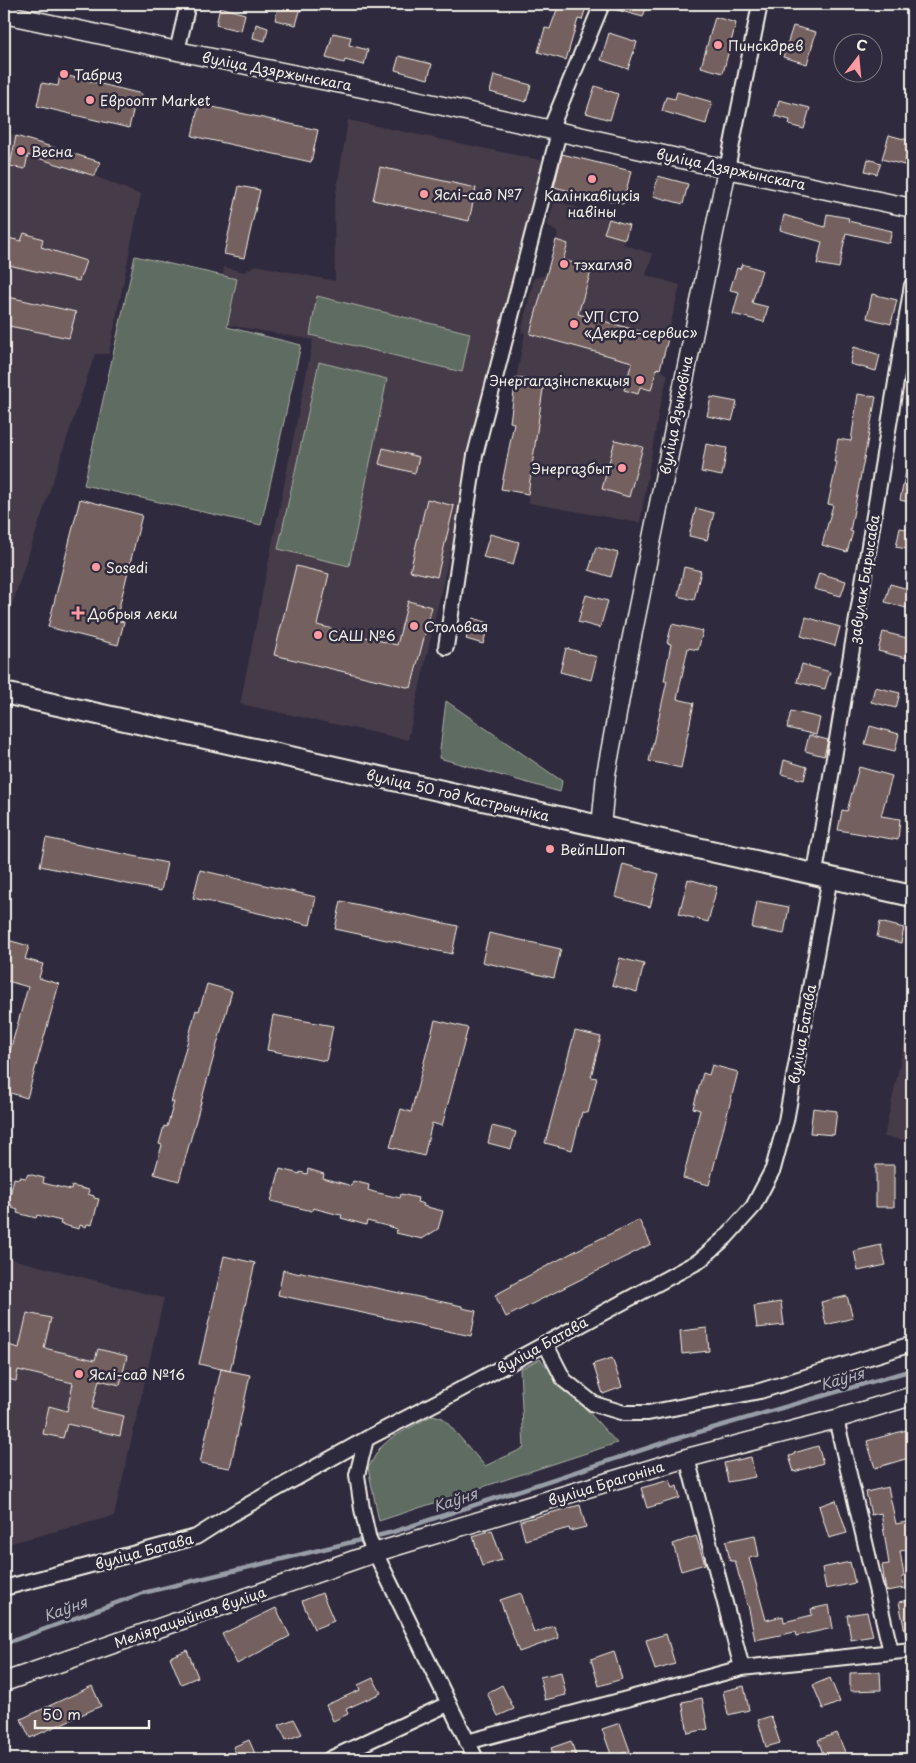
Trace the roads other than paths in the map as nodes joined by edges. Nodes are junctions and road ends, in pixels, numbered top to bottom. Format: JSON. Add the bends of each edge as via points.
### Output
{"nodes":[{"id":1,"x":188,"y":4,"type":"edge"},
{"id":2,"x":602,"y":4,"type":"edge"},
{"id":3,"x":760,"y":4,"type":"edge"},
{"id":4,"x":4,"y":14,"type":"edge"},
{"id":5,"x":177,"y":51,"type":"junction"},
{"id":6,"x":554,"y":131,"type":"junction"},
{"id":7,"x":727,"y":169,"type":"junction"},
{"id":8,"x":912,"y":208,"type":"edge"},
{"id":9,"x":912,"y":285,"type":"edge"},
{"id":10,"x":446,"y":647,"type":"dead end"},
{"id":11,"x":4,"y":693,"type":"edge"},
{"id":12,"x":600,"y":827,"type":"junction"},
{"id":13,"x":823,"y":875,"type":"junction"},
{"id":14,"x":912,"y":896,"type":"edge"},
{"id":15,"x":545,"y":1343,"type":"junction"},
{"id":16,"x":912,"y":1344,"type":"edge"},
{"id":17,"x":912,"y":1396,"type":"edge"},
{"id":18,"x":836,"y":1419,"type":"junction"},
{"id":19,"x":366,"y":1438,"type":"junction"},
{"id":20,"x":687,"y":1458,"type":"junction"},
{"id":21,"x":373,"y":1546,"type":"junction"},
{"id":22,"x":4,"y":1588,"type":"edge"},
{"id":23,"x":912,"y":1650,"type":"edge"},
{"id":24,"x":891,"y":1652,"type":"junction"},
{"id":25,"x":742,"y":1668,"type":"junction"},
{"id":26,"x":4,"y":1682,"type":"edge"},
{"id":27,"x":448,"y":1704,"type":"junction"},
{"id":28,"x":468,"y":1742,"type":"junction"},
{"id":29,"x":330,"y":1759,"type":"edge"},
{"id":30,"x":476,"y":1759,"type":"edge"}],
"edges":[{"from":1,"to":5,"type":"street"},
{"from":2,"to":6,"type":"street"},
{"from":3,"to":7,"type":"street","name":"вуліца Языковіча"},
{"from":4,"to":5,"type":"street","name":"вуліца Дзяржынскага"},
{"from":5,"to":6,"type":"street","name":"вуліца Дзяржынскага"},
{"from":6,"to":7,"type":"street","name":"вуліца Дзяржынскага"},
{"from":6,"to":10,"type":"street","via":[[475,455]]},
{"from":7,"to":8,"type":"street","name":"вуліца Дзяржынскага"},
{"from":7,"to":12,"type":"street","name":"вуліца Языковіча","via":[[625,671]]},
{"from":9,"to":13,"type":"street","name":"завулак Барысава"},
{"from":11,"to":12,"type":"main road","name":"вуліца 50 год Кастрычніка"},
{"from":12,"to":13,"type":"main road","name":"вуліца 50 год Кастрычніка"},
{"from":13,"to":14,"type":"main road","name":"вуліца 50 год Кастрычніка"},
{"from":13,"to":15,"type":"street","name":"вуліца Батава","via":[[786,1121],[773,1169],[753,1207],[699,1261]]},
{"from":15,"to":16,"type":"street","via":[[564,1380],[594,1404],[624,1413],[648,1413],[760,1391]]},
{"from":15,"to":19,"type":"street","name":"вуліца Батава"},
{"from":17,"to":18,"type":"street","name":"вуліца Брагоніна"},
{"from":18,"to":20,"type":"street","name":"вуліца Брагоніна"},
{"from":18,"to":24,"type":"street"},
{"from":19,"to":21,"type":"street","via":[[358,1475],[362,1510]]},
{"from":19,"to":22,"type":"street","name":"вуліца Батава","via":[[196,1537]]},
{"from":20,"to":21,"type":"street","name":"вуліца Брагоніна"},
{"from":20,"to":25,"type":"street"},
{"from":21,"to":26,"type":"street","name":"Меліярацыйная вуліца"},
{"from":21,"to":27,"type":"street"},
{"from":23,"to":24,"type":"street"},
{"from":24,"to":25,"type":"street"},
{"from":25,"to":28,"type":"street"},
{"from":27,"to":28,"type":"street"},
{"from":27,"to":29,"type":"street"},
{"from":28,"to":30,"type":"street"}]}
